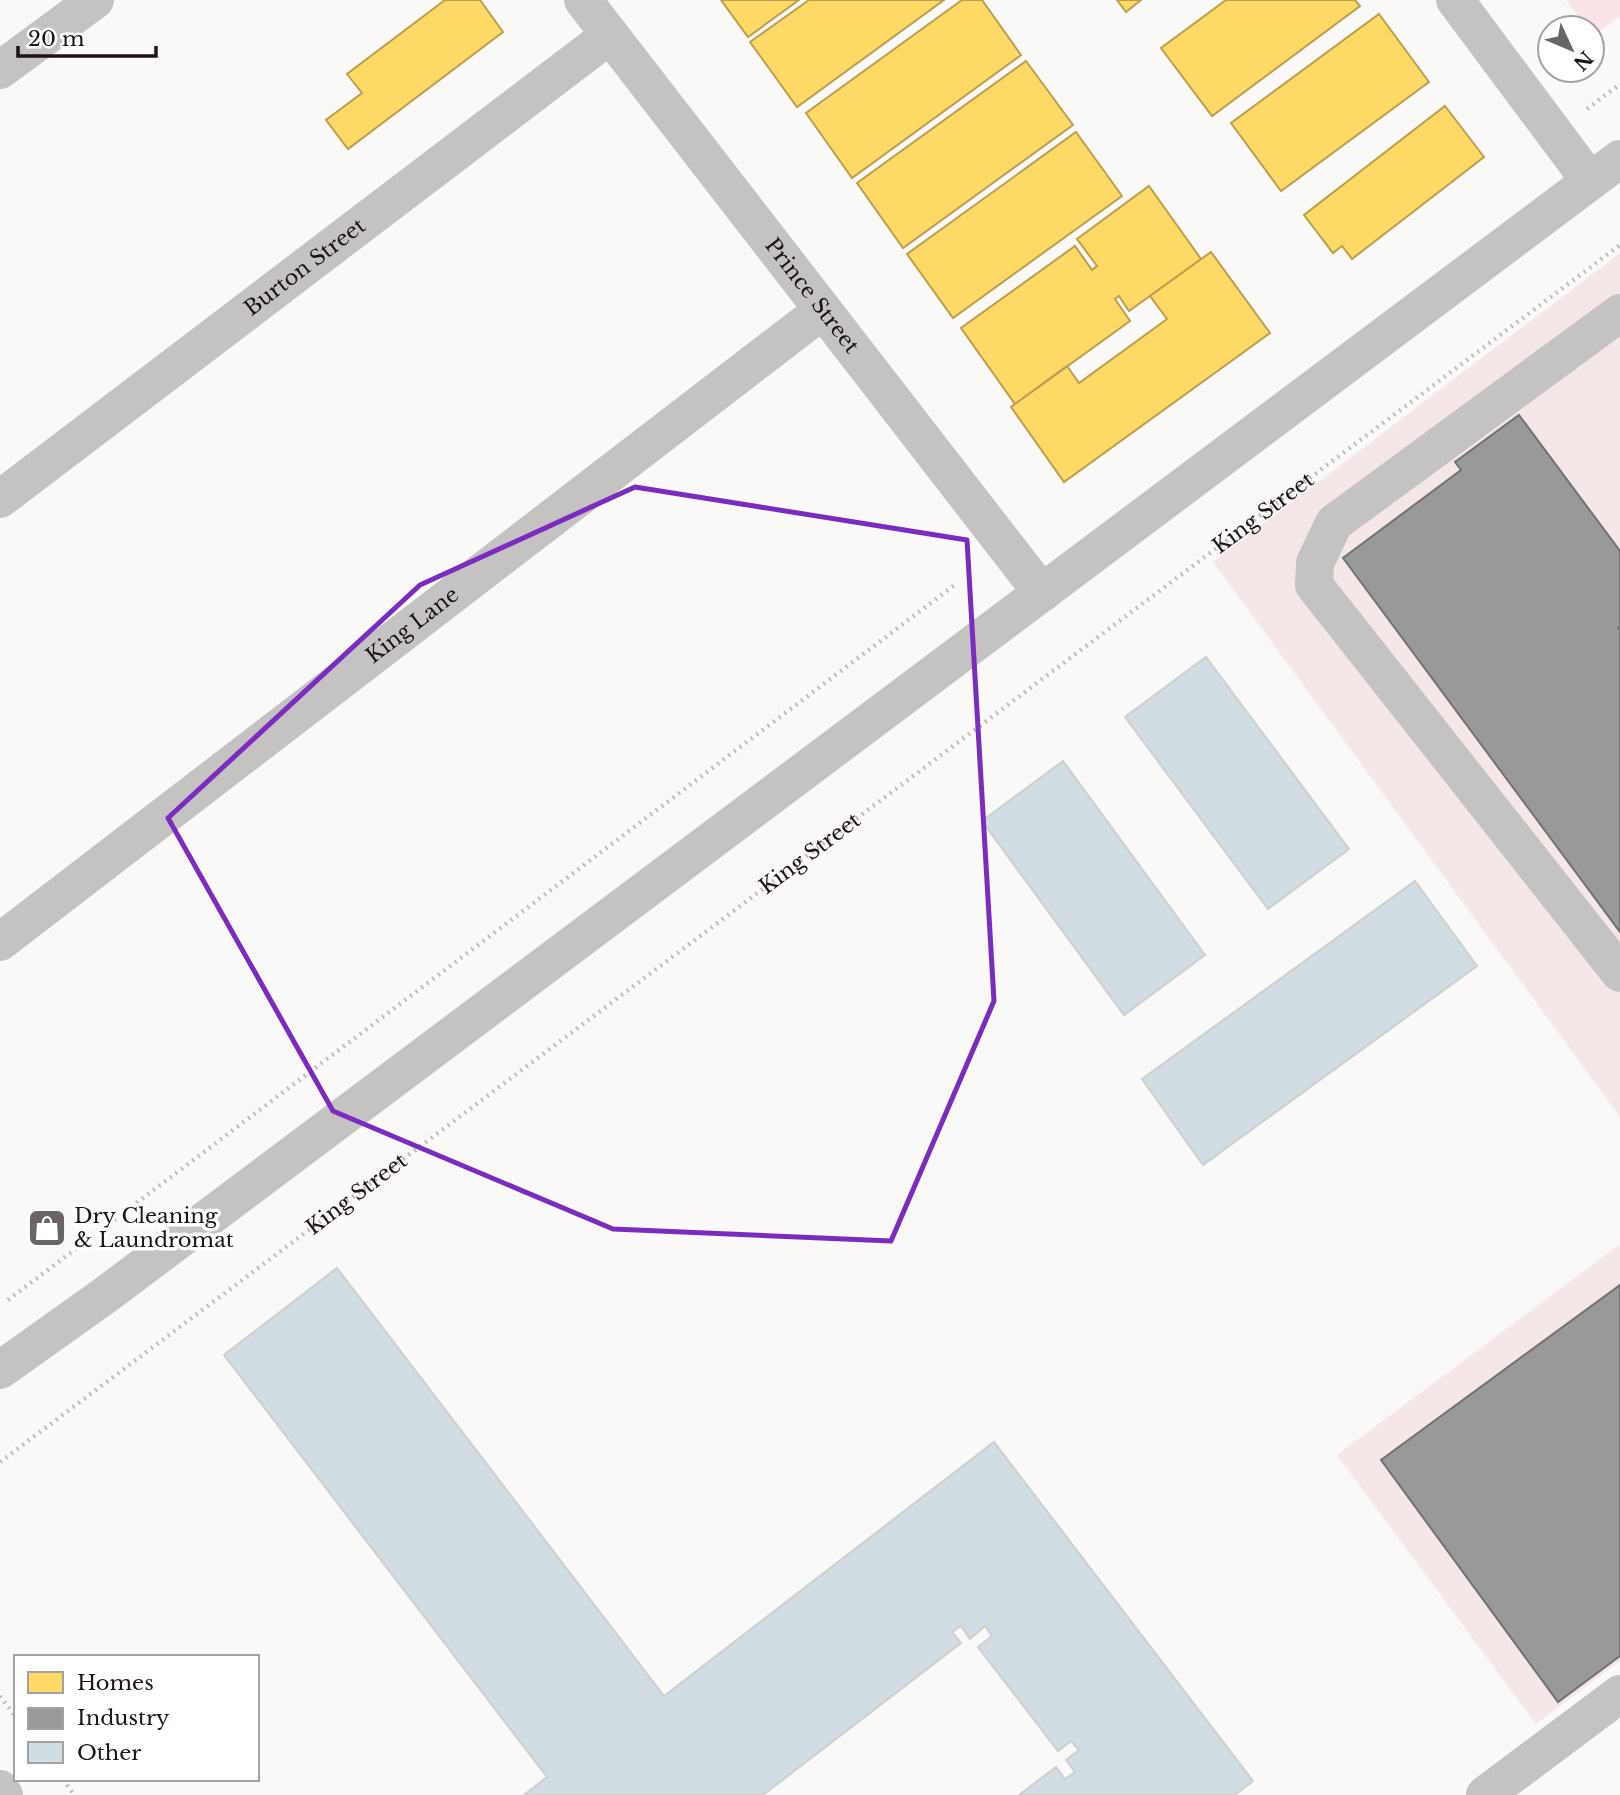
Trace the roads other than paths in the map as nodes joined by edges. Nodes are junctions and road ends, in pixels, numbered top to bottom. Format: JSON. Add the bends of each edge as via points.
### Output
{"nodes":[{"id":1,"x":95,"y":0,"type":"edge"},
{"id":2,"x":583,"y":0,"type":"edge"},
{"id":3,"x":1455,"y":0,"type":"edge"},
{"id":4,"x":610,"y":35,"type":"junction"},
{"id":5,"x":0,"y":69,"type":"edge"},
{"id":6,"x":1605,"y":170,"type":"edge"},
{"id":7,"x":823,"y":310,"type":"junction"},
{"id":8,"x":1620,"y":313,"type":"edge"},
{"id":9,"x":0,"y":499,"type":"edge"},
{"id":10,"x":1042,"y":593,"type":"junction"},
{"id":11,"x":0,"y":942,"type":"edge"},
{"id":12,"x":1620,"y":973,"type":"edge"},
{"id":13,"x":0,"y":1370,"type":"edge"},
{"id":14,"x":1620,"y":1694,"type":"edge"},
{"id":15,"x":0,"y":1790,"type":"edge"},
{"id":16,"x":4,"y":1795,"type":"edge"},
{"id":17,"x":1485,"y":1795,"type":"edge"}],
"edges":[{"from":1,"to":5,"type":"street"},
{"from":2,"to":4,"type":"street","name":"Prince Street"},
{"from":3,"to":6,"type":"street"},
{"from":4,"to":7,"type":"street","name":"Prince Street"},
{"from":4,"to":9,"type":"street","name":"Burton Street"},
{"from":6,"to":10,"type":"street"},
{"from":7,"to":10,"type":"street","name":"Prince Street"},
{"from":7,"to":11,"type":"street","name":"King Lane"},
{"from":8,"to":12,"type":"street","via":[[1334,523],[1315,563],[1314,585]]},
{"from":10,"to":13,"type":"street"},
{"from":14,"to":17,"type":"street"},
{"from":15,"to":16,"type":"street"}]}
